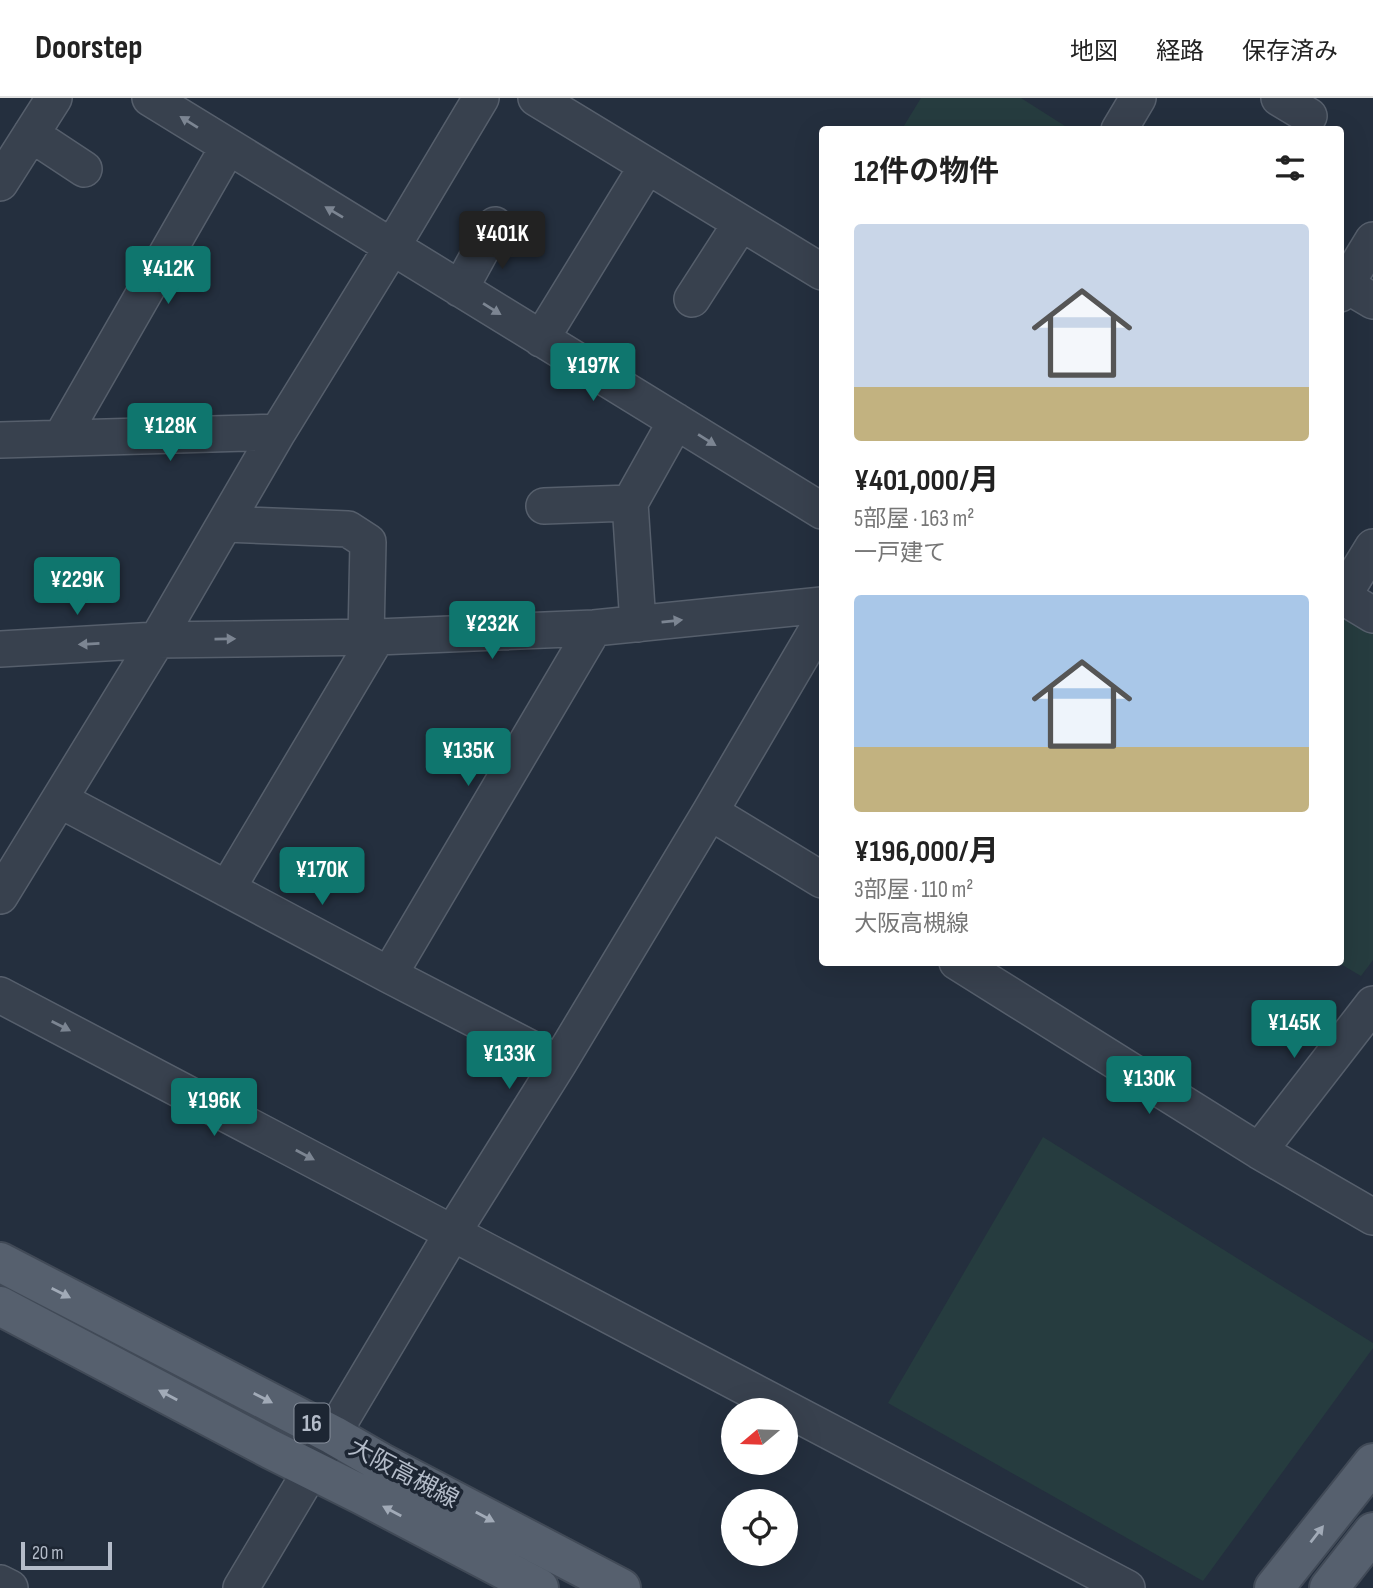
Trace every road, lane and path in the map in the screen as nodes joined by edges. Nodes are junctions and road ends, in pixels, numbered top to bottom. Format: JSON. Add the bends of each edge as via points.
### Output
{"nodes":[{"id":1,"x":54,"y":98,"type":"edge"},
{"id":2,"x":150,"y":98,"type":"edge"},
{"id":3,"x":481,"y":98,"type":"edge"},
{"id":4,"x":536,"y":98,"type":"edge"},
{"id":5,"x":1279,"y":98,"type":"edge"},
{"id":6,"x":1309,"y":116,"type":"dead end"},
{"id":7,"x":31,"y":134,"type":"junction"},
{"id":8,"x":228,"y":147,"type":"junction"},
{"id":9,"x":647,"y":166,"type":"junction"},
{"id":10,"x":84,"y":169,"type":"dead end"},
{"id":11,"x":0,"y":183,"type":"edge"},
{"id":12,"x":741,"y":223,"type":"junction"},
{"id":13,"x":495,"y":225,"type":"dead end"},
{"id":14,"x":1373,"y":240,"type":"edge"},
{"id":15,"x":393,"y":247,"type":"junction"},
{"id":16,"x":819,"y":270,"type":"edge"},
{"id":17,"x":460,"y":289,"type":"junction"},
{"id":18,"x":1353,"y":293,"type":"edge"},
{"id":19,"x":692,"y":299,"type":"dead end"},
{"id":20,"x":541,"y":339,"type":"junction"},
{"id":21,"x":676,"y":421,"type":"junction"},
{"id":22,"x":278,"y":432,"type":"junction"},
{"id":23,"x":61,"y":438,"type":"junction"},
{"id":24,"x":0,"y":440,"type":"edge"},
{"id":25,"x":630,"y":503,"type":"junction"},
{"id":26,"x":544,"y":506,"type":"dead end"},
{"id":27,"x":819,"y":509,"type":"edge"},
{"id":28,"x":225,"y":524,"type":"junction"},
{"id":29,"x":1373,"y":547,"type":"edge"},
{"id":30,"x":1344,"y":593,"type":"edge"},
{"id":31,"x":1344,"y":597,"type":"edge"},
{"id":32,"x":819,"y":605,"type":"edge"},
{"id":33,"x":1373,"y":615,"type":"edge"},
{"id":34,"x":638,"y":624,"type":"junction"},
{"id":35,"x":819,"y":626,"type":"edge"},
{"id":36,"x":594,"y":628,"type":"junction"},
{"id":37,"x":372,"y":638,"type":"junction"},
{"id":38,"x":157,"y":640,"type":"junction"},
{"id":39,"x":0,"y":649,"type":"edge"},
{"id":40,"x":60,"y":800,"type":"junction"},
{"id":41,"x":710,"y":812,"type":"junction"},
{"id":42,"x":819,"y":878,"type":"edge"},
{"id":43,"x":227,"y":889,"type":"junction"},
{"id":44,"x":0,"y":897,"type":"edge"},
{"id":45,"x":963,"y":966,"type":"edge"},
{"id":46,"x":389,"y":975,"type":"junction"},
{"id":47,"x":0,"y":995,"type":"edge"},
{"id":48,"x":1373,"y":1004,"type":"edge"},
{"id":49,"x":559,"y":1063,"type":"junction"},
{"id":50,"x":1259,"y":1151,"type":"junction"},
{"id":51,"x":1373,"y":1217,"type":"edge"},
{"id":52,"x":453,"y":1232,"type":"junction"},
{"id":53,"x":0,"y":1262,"type":"edge"},
{"id":54,"x":0,"y":1306,"type":"edge"},
{"id":55,"x":333,"y":1435,"type":"junction"},
{"id":56,"x":1373,"y":1463,"type":"edge"},
{"id":57,"x":312,"y":1471,"type":"junction"},
{"id":58,"x":1373,"y":1532,"type":"edge"},
{"id":59,"x":0,"y":1583,"type":"edge"},
{"id":60,"x":10,"y":1588,"type":"edge"},
{"id":61,"x":241,"y":1588,"type":"edge"},
{"id":62,"x":539,"y":1588,"type":"edge"},
{"id":63,"x":621,"y":1588,"type":"edge"},
{"id":64,"x":1127,"y":1588,"type":"edge"},
{"id":65,"x":1274,"y":1588,"type":"edge"},
{"id":66,"x":1329,"y":1588,"type":"edge"}],
"edges":[{"from":1,"to":7,"type":"street"},
{"from":8,"to":2,"type":"street","one_way":true},
{"from":3,"to":15,"type":"street"},
{"from":4,"to":9,"type":"street"},
{"from":5,"to":6,"type":"street"},
{"from":7,"to":10,"type":"street"},
{"from":7,"to":11,"type":"street"},
{"from":15,"to":8,"type":"street","one_way":true},
{"from":8,"to":23,"type":"street"},
{"from":9,"to":12,"type":"street"},
{"from":9,"to":20,"type":"street"},
{"from":12,"to":16,"type":"street"},
{"from":12,"to":19,"type":"street"},
{"from":13,"to":17,"type":"street"},
{"from":14,"to":18,"type":"street"},
{"from":15,"to":17,"type":"street"},
{"from":15,"to":22,"type":"street"},
{"from":17,"to":20,"type":"street","one_way":true},
{"from":20,"to":21,"type":"street"},
{"from":21,"to":25,"type":"street"},
{"from":21,"to":27,"type":"street","one_way":true},
{"from":22,"to":23,"type":"street"},
{"from":22,"to":28,"type":"street"},
{"from":23,"to":24,"type":"street"},
{"from":25,"to":26,"type":"street"},
{"from":25,"to":34,"type":"street"},
{"from":28,"to":37,"type":"street","via":[[348,529],[368,542]]},
{"from":28,"to":38,"type":"street"},
{"from":29,"to":30,"type":"street"},
{"from":31,"to":33,"type":"street"},
{"from":34,"to":32,"type":"street","one_way":true},
{"from":34,"to":36,"type":"street"},
{"from":35,"to":41,"type":"street"},
{"from":36,"to":37,"type":"street"},
{"from":36,"to":46,"type":"street"},
{"from":38,"to":37,"type":"street","one_way":true},
{"from":37,"to":43,"type":"street"},
{"from":38,"to":39,"type":"street","one_way":true},
{"from":38,"to":40,"type":"street"},
{"from":40,"to":43,"type":"street"},
{"from":40,"to":44,"type":"street"},
{"from":41,"to":42,"type":"street"},
{"from":41,"to":49,"type":"street"},
{"from":43,"to":46,"type":"street"},
{"from":45,"to":50,"type":"street"},
{"from":46,"to":49,"type":"street"},
{"from":47,"to":52,"type":"street","one_way":true},
{"from":48,"to":50,"type":"street"},
{"from":49,"to":52,"type":"street"},
{"from":50,"to":51,"type":"street"},
{"from":52,"to":55,"type":"street"},
{"from":52,"to":64,"type":"street"},
{"from":53,"to":55,"type":"main road","name":"大阪高槻線","number":"16","one_way":true},
{"from":57,"to":54,"type":"main road","name":"大阪高槻線","number":"16","one_way":true},
{"from":55,"to":57,"type":"street"},
{"from":55,"to":63,"type":"main road","name":"大阪高槻線","number":"16","one_way":true},
{"from":65,"to":56,"type":"main road","one_way":true},
{"from":57,"to":61,"type":"street"},
{"from":62,"to":57,"type":"main road","name":"大阪高槻線","number":"16","one_way":true},
{"from":58,"to":66,"type":"main road"},
{"from":59,"to":60,"type":"street"}]}
